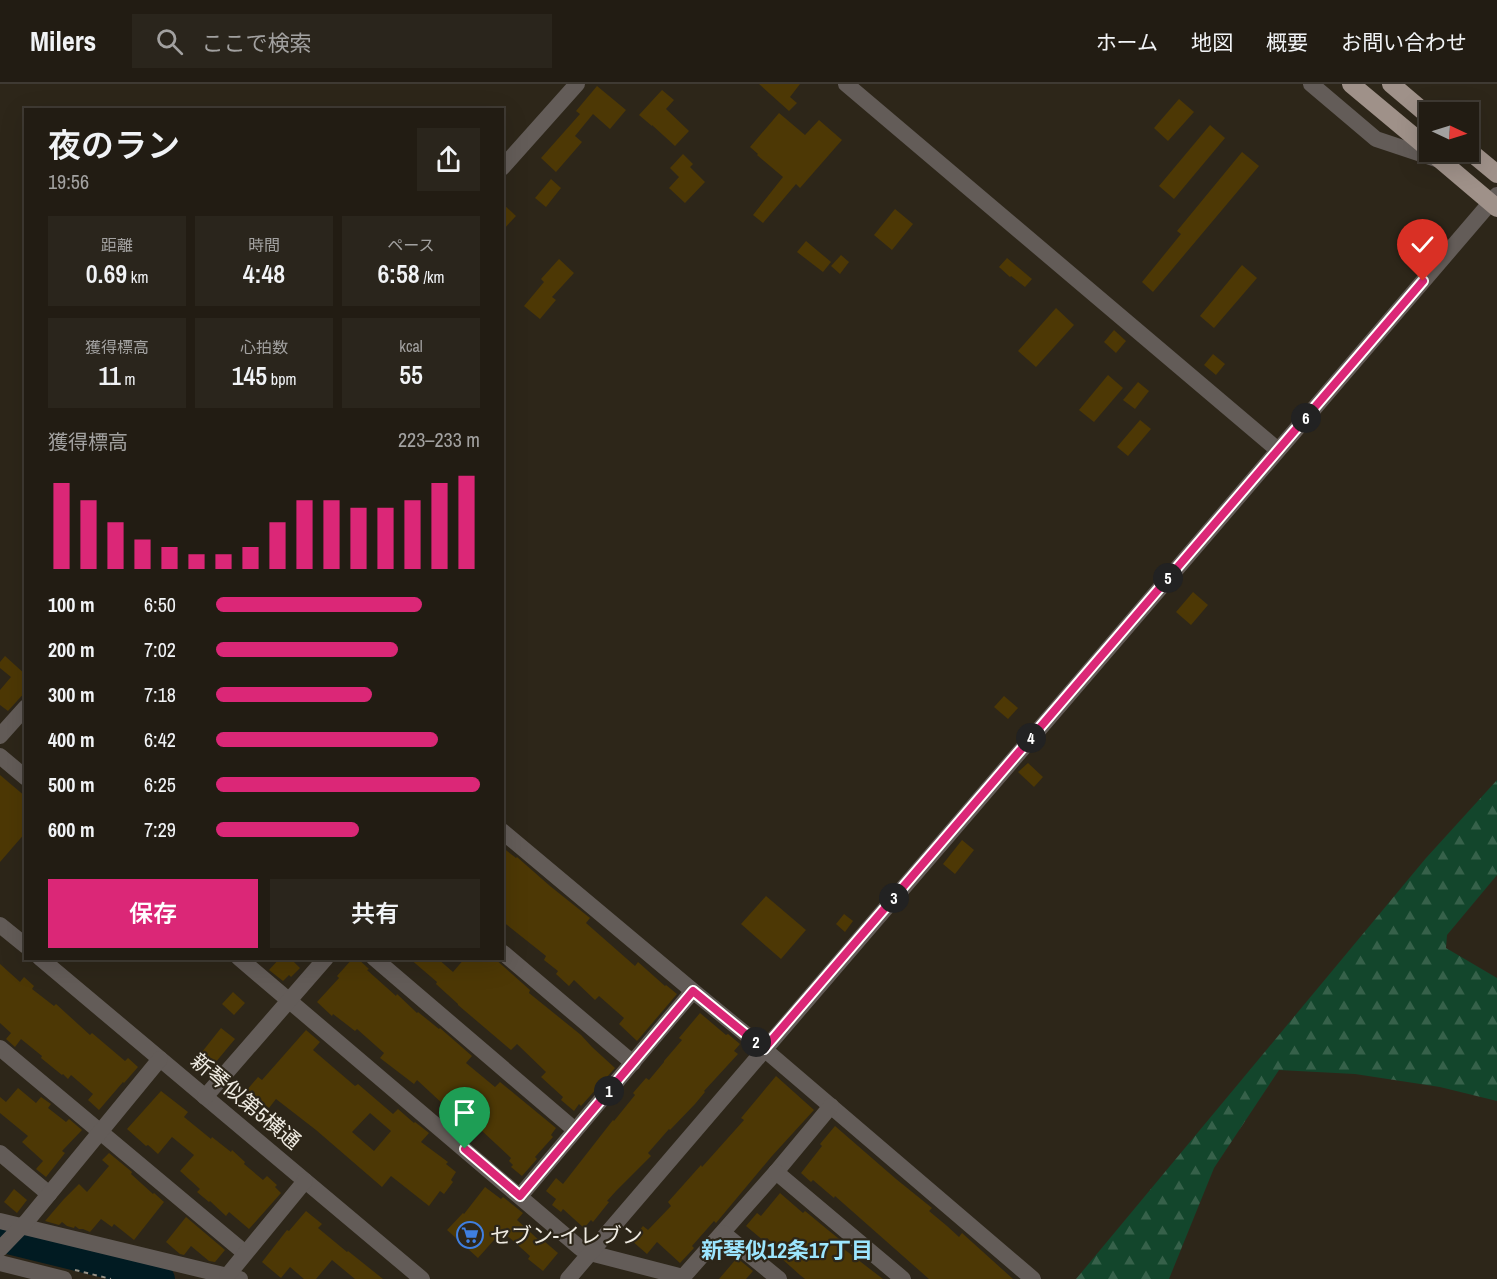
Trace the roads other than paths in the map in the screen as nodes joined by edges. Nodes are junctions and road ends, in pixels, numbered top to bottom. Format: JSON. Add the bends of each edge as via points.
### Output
{"nodes":[{"id":1,"x":577,"y":84,"type":"edge"},
{"id":2,"x":846,"y":84,"type":"edge"},
{"id":3,"x":1311,"y":84,"type":"edge"},
{"id":4,"x":1351,"y":84,"type":"edge"},
{"id":5,"x":1391,"y":84,"type":"edge"},
{"id":6,"x":1407,"y":84,"type":"edge"},
{"id":7,"x":1419,"y":104,"type":"edge"},
{"id":8,"x":1419,"y":108,"type":"edge"},
{"id":9,"x":1419,"y":141,"type":"edge"},
{"id":10,"x":1419,"y":150,"type":"edge"},
{"id":11,"x":1479,"y":159,"type":"edge"},
{"id":12,"x":1444,"y":162,"type":"edge"},
{"id":13,"x":504,"y":166,"type":"edge"},
{"id":14,"x":1497,"y":174,"type":"edge"},
{"id":15,"x":1495,"y":202,"type":"edge"},
{"id":16,"x":1278,"y":450,"type":"junction"},
{"id":17,"x":24,"y":709,"type":"edge"},
{"id":18,"x":0,"y":736,"type":"edge"},
{"id":19,"x":0,"y":756,"type":"edge"},
{"id":20,"x":24,"y":776,"type":"edge"},
{"id":21,"x":504,"y":833,"type":"edge"},
{"id":22,"x":0,"y":925,"type":"edge"},
{"id":23,"x":24,"y":944,"type":"edge"},
{"id":24,"x":504,"y":954,"type":"edge"},
{"id":25,"x":42,"y":960,"type":"edge"},
{"id":26,"x":241,"y":960,"type":"edge"},
{"id":27,"x":324,"y":960,"type":"edge"},
{"id":28,"x":376,"y":960,"type":"edge"},
{"id":29,"x":693,"y":991,"type":"junction"},
{"id":30,"x":289,"y":1001,"type":"junction"},
{"id":31,"x":0,"y":1047,"type":"edge"},
{"id":32,"x":764,"y":1049,"type":"junction"},
{"id":33,"x":160,"y":1059,"type":"junction"},
{"id":34,"x":633,"y":1063,"type":"junction"},
{"id":35,"x":205,"y":1097,"type":"junction"},
{"id":36,"x":831,"y":1106,"type":"junction"},
{"id":37,"x":575,"y":1130,"type":"junction"},
{"id":38,"x":100,"y":1132,"type":"junction"},
{"id":39,"x":0,"y":1153,"type":"edge"},
{"id":40,"x":776,"y":1172,"type":"junction"},
{"id":41,"x":306,"y":1181,"type":"junction"},
{"id":42,"x":49,"y":1194,"type":"junction"},
{"id":43,"x":520,"y":1196,"type":"junction"},
{"id":44,"x":0,"y":1221,"type":"edge"},
{"id":45,"x":19,"y":1229,"type":"junction"},
{"id":46,"x":723,"y":1233,"type":"junction"},
{"id":47,"x":0,"y":1249,"type":"edge"},
{"id":48,"x":245,"y":1253,"type":"junction"},
{"id":49,"x":590,"y":1253,"type":"junction"},
{"id":50,"x":0,"y":1263,"type":"edge"},
{"id":51,"x":46,"y":1276,"type":"edge"},
{"id":52,"x":233,"y":1277,"type":"edge"},
{"id":53,"x":64,"y":1279,"type":"edge"},
{"id":54,"x":422,"y":1279,"type":"edge"},
{"id":55,"x":568,"y":1279,"type":"edge"},
{"id":56,"x":779,"y":1279,"type":"edge"},
{"id":57,"x":903,"y":1279,"type":"edge"},
{"id":58,"x":1033,"y":1279,"type":"edge"}],
"edges":[{"from":1,"to":13,"type":"street"},
{"from":2,"to":16,"type":"street"},
{"from":3,"to":10,"type":"street","via":[[1376,139]]},
{"from":4,"to":9,"type":"main road"},
{"from":5,"to":8,"type":"main road"},
{"from":6,"to":7,"type":"street"},
{"from":11,"to":14,"type":"main road"},
{"from":12,"to":15,"type":"main road"},
{"from":15,"to":16,"type":"street"},
{"from":16,"to":32,"type":"street"},
{"from":17,"to":18,"type":"street"},
{"from":19,"to":20,"type":"street"},
{"from":21,"to":29,"type":"street"},
{"from":22,"to":23,"type":"street"},
{"from":24,"to":34,"type":"street"},
{"from":25,"to":33,"type":"street","name":"新琴似第5横通"},
{"from":26,"to":30,"type":"street"},
{"from":27,"to":30,"type":"street"},
{"from":28,"to":37,"type":"street"},
{"from":29,"to":32,"type":"street"},
{"from":29,"to":34,"type":"street"},
{"from":30,"to":35,"type":"street"},
{"from":30,"to":43,"type":"street"},
{"from":31,"to":38,"type":"street"},
{"from":32,"to":36,"type":"street"},
{"from":32,"to":49,"type":"street"},
{"from":33,"to":35,"type":"street","name":"新琴似第5横通"},
{"from":33,"to":38,"type":"street"},
{"from":34,"to":37,"type":"street"},
{"from":35,"to":41,"type":"street","name":"新琴似第5横通"},
{"from":36,"to":40,"type":"street"},
{"from":36,"to":58,"type":"street"},
{"from":37,"to":43,"type":"street"},
{"from":38,"to":42,"type":"street"},
{"from":38,"to":48,"type":"street"},
{"from":39,"to":42,"type":"street"},
{"from":40,"to":46,"type":"street"},
{"from":40,"to":57,"type":"street"},
{"from":41,"to":48,"type":"street"},
{"from":41,"to":54,"type":"street","name":"新琴似第5横通"},
{"from":42,"to":45,"type":"street"},
{"from":43,"to":49,"type":"street"},
{"from":44,"to":45,"type":"street"},
{"from":45,"to":47,"type":"street"},
{"from":45,"to":52,"type":"street"},
{"from":46,"to":49,"type":"street","via":[[684,1277]]},
{"from":46,"to":56,"type":"street"},
{"from":48,"to":52,"type":"street"},
{"from":49,"to":55,"type":"street"},
{"from":50,"to":51,"type":"street"},
{"from":51,"to":53,"type":"street"}]}
